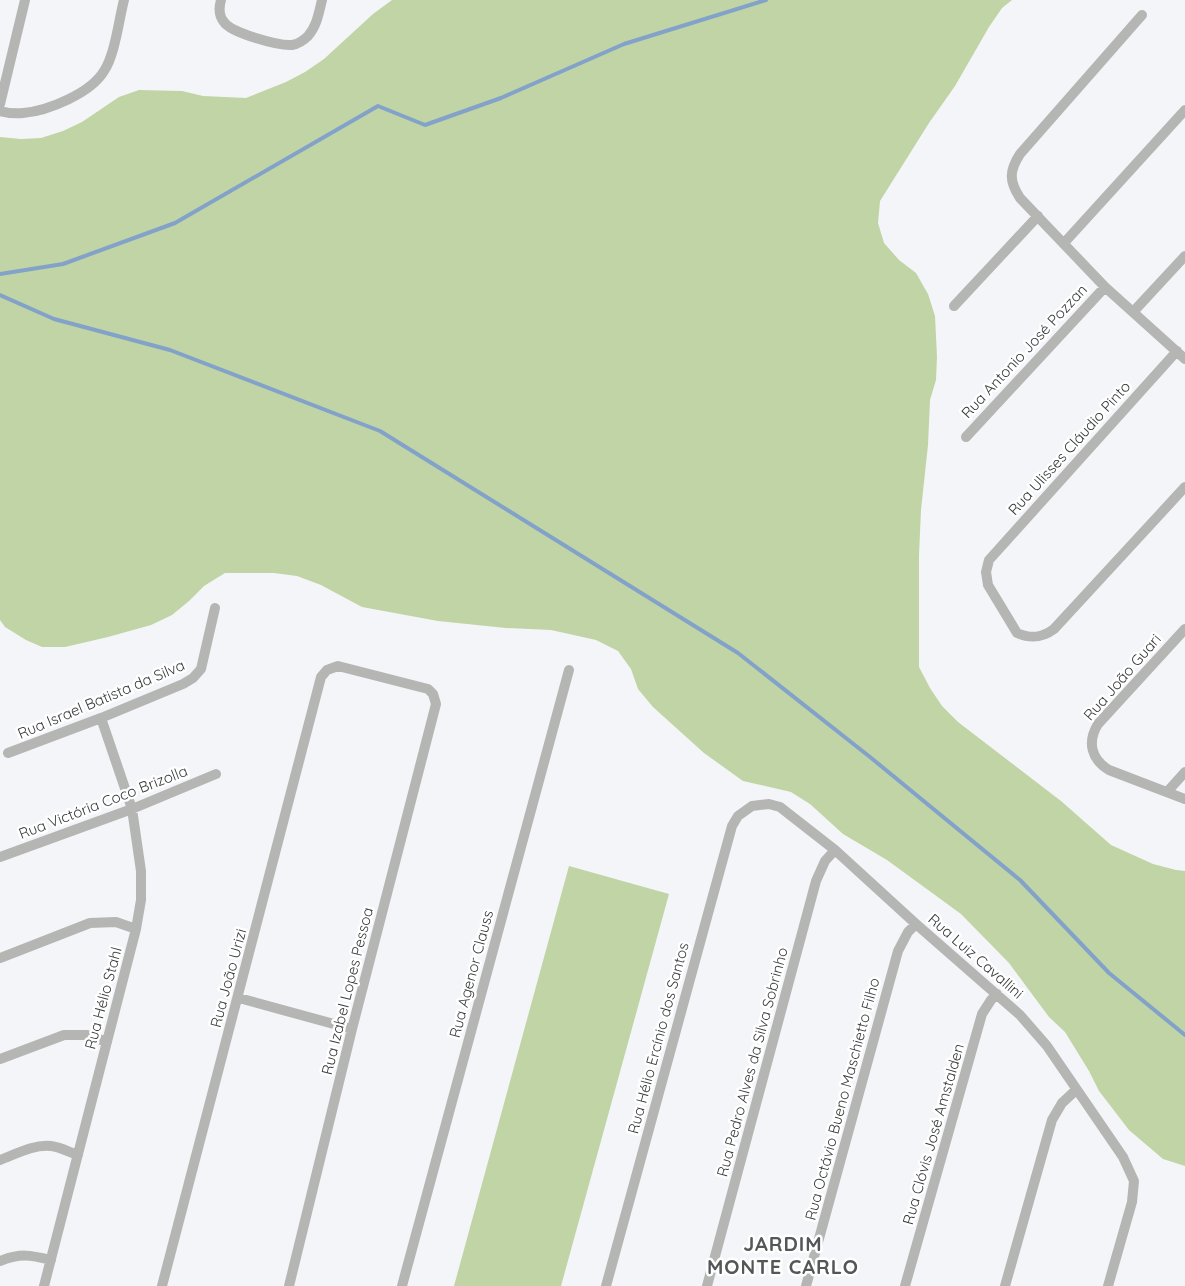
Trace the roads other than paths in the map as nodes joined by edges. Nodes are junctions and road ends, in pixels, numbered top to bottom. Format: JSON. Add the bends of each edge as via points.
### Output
{"nodes":[{"id":1,"x":24,"y":0,"type":"edge"},
{"id":2,"x":124,"y":0,"type":"edge"},
{"id":3,"x":221,"y":0,"type":"edge"},
{"id":4,"x":322,"y":0,"type":"edge"},
{"id":5,"x":1142,"y":15,"type":"dead end"},
{"id":6,"x":0,"y":104,"type":"edge"},
{"id":7,"x":1185,"y":110,"type":"edge"},
{"id":8,"x":0,"y":111,"type":"edge"},
{"id":9,"x":1038,"y":216,"type":"junction"},
{"id":10,"x":1064,"y":243,"type":"junction"},
{"id":11,"x":1185,"y":256,"type":"edge"},
{"id":12,"x":1105,"y":287,"type":"junction"},
{"id":13,"x":954,"y":306,"type":"dead end"},
{"id":14,"x":1134,"y":311,"type":"junction"},
{"id":15,"x":1177,"y":351,"type":"junction"},
{"id":16,"x":1185,"y":358,"type":"edge"},
{"id":17,"x":966,"y":436,"type":"dead end"},
{"id":18,"x":1185,"y":487,"type":"edge"},
{"id":19,"x":215,"y":608,"type":"dead end"},
{"id":20,"x":1185,"y":628,"type":"edge"},
{"id":21,"x":569,"y":670,"type":"dead end"},
{"id":22,"x":321,"y":677,"type":"joint"},
{"id":23,"x":101,"y":718,"type":"junction"},
{"id":24,"x":8,"y":753,"type":"dead end"},
{"id":25,"x":1185,"y":772,"type":"edge"},
{"id":26,"x":216,"y":774,"type":"dead end"},
{"id":27,"x":1168,"y":792,"type":"junction"},
{"id":28,"x":1185,"y":799,"type":"edge"},
{"id":29,"x":752,"y":806,"type":"joint"},
{"id":30,"x":132,"y":809,"type":"junction"},
{"id":31,"x":835,"y":850,"type":"junction"},
{"id":32,"x":0,"y":857,"type":"edge"},
{"id":33,"x":916,"y":924,"type":"junction"},
{"id":34,"x":136,"y":929,"type":"junction"},
{"id":35,"x":0,"y":958,"type":"edge"},
{"id":36,"x":996,"y":994,"type":"junction"},
{"id":37,"x":239,"y":998,"type":"junction"},
{"id":38,"x":352,"y":1029,"type":"junction"},
{"id":39,"x":107,"y":1042,"type":"junction"},
{"id":40,"x":0,"y":1059,"type":"edge"},
{"id":41,"x":1076,"y":1090,"type":"junction"},
{"id":42,"x":78,"y":1155,"type":"junction"},
{"id":43,"x":0,"y":1160,"type":"edge"},
{"id":44,"x":51,"y":1260,"type":"junction"},
{"id":45,"x":0,"y":1261,"type":"edge"},
{"id":46,"x":44,"y":1286,"type":"edge"},
{"id":47,"x":162,"y":1286,"type":"edge"},
{"id":48,"x":289,"y":1286,"type":"edge"},
{"id":49,"x":402,"y":1286,"type":"edge"},
{"id":50,"x":606,"y":1286,"type":"edge"},
{"id":51,"x":706,"y":1286,"type":"edge"},
{"id":52,"x":806,"y":1286,"type":"edge"},
{"id":53,"x":905,"y":1286,"type":"edge"},
{"id":54,"x":1005,"y":1286,"type":"edge"},
{"id":55,"x":1108,"y":1286,"type":"edge"}],
"edges":[{"from":1,"to":6,"type":"street"},
{"from":2,"to":8,"type":"street","via":[[104,72],[83,92],[24,113]]},
{"from":3,"to":4,"type":"street","via":[[220,13],[231,29],[260,40],[292,45],[308,37],[315,27]]},
{"from":5,"to":9,"type":"street","via":[[1014,164],[1013,188]]},
{"from":7,"to":10,"type":"street"},
{"from":9,"to":10,"type":"street"},
{"from":9,"to":13,"type":"street"},
{"from":10,"to":12,"type":"street"},
{"from":11,"to":14,"type":"street"},
{"from":12,"to":14,"type":"street"},
{"from":12,"to":17,"type":"street","name":"Rua Antonio José Pozzan"},
{"from":14,"to":15,"type":"street"},
{"from":15,"to":16,"type":"street"},
{"from":15,"to":18,"type":"street","name":"Rua Ulisses Cláudio Pinto","via":[[992,554],[986,579],[1017,633],[1036,637],[1054,629]]},
{"from":19,"to":23,"type":"street","name":"Rua Israel Batista da Silva","via":[[201,669],[193,678]]},
{"from":20,"to":27,"type":"street","name":"Rua João Guari","via":[[1098,724],[1091,740],[1095,758],[1101,765]]},
{"from":21,"to":49,"type":"street","name":"Rua Agenor Clauss"},
{"from":22,"to":37,"type":"street","name":"Rua João Urizi"},
{"from":22,"to":38,"type":"street","name":"Rua Izabel Lopes Pessoa","via":[[338,666],[428,689],[436,704]]},
{"from":23,"to":24,"type":"street","name":"Rua Israel Batista da Silva"},
{"from":23,"to":30,"type":"street","name":"Rua Hélio Stahl"},
{"from":25,"to":27,"type":"street"},
{"from":26,"to":30,"type":"street","name":"Rua Victória Coco Brizolla"},
{"from":27,"to":28,"type":"street"},
{"from":29,"to":31,"type":"street","name":"Rua Luiz Cavallini","via":[[769,804],[780,807]]},
{"from":29,"to":50,"type":"street","name":"Rua Hélio Ercínio dos Santos","via":[[738,816],[732,826]]},
{"from":30,"to":32,"type":"street","name":"Rua Victória Coco Brizolla"},
{"from":30,"to":34,"type":"street","name":"Rua Hélio Stahl","via":[[141,872]]},
{"from":31,"to":33,"type":"street","name":"Rua Luiz Cavallini"},
{"from":31,"to":51,"type":"street","name":"Rua Pedro Alves da Silva Sobrinho","via":[[825,861],[816,881]]},
{"from":33,"to":36,"type":"street","name":"Rua Luiz Cavallini"},
{"from":33,"to":52,"type":"street","name":"Rua Octávio Bueno Maschietto Filho","via":[[898,951]]},
{"from":34,"to":35,"type":"street","via":[[116,922],[90,923]]},
{"from":34,"to":39,"type":"street","name":"Rua Hélio Stahl"},
{"from":36,"to":41,"type":"street","name":"Rua Luiz Cavallini","via":[[1047,1046]]},
{"from":36,"to":53,"type":"street","name":"Rua Clóvis José Amstalden","via":[[982,1014]]},
{"from":37,"to":38,"type":"street"},
{"from":37,"to":47,"type":"street","name":"Rua João Urizi"},
{"from":38,"to":48,"type":"street","name":"Rua Izabel Lopes Pessoa"},
{"from":39,"to":40,"type":"street","via":[[88,1034],[64,1035]]},
{"from":39,"to":42,"type":"street","name":"Rua Hélio Stahl"},
{"from":41,"to":54,"type":"street","via":[[1062,1103],[1052,1120]]},
{"from":41,"to":55,"type":"street","name":"Rua Luiz Cavallini","via":[[1123,1157],[1134,1181],[1132,1202]]},
{"from":42,"to":43,"type":"street","via":[[43,1146]]},
{"from":42,"to":44,"type":"street","name":"Rua Hélio Stahl"},
{"from":44,"to":45,"type":"street","via":[[30,1255]]},
{"from":44,"to":46,"type":"street","name":"Rua Hélio Stahl"}]}
